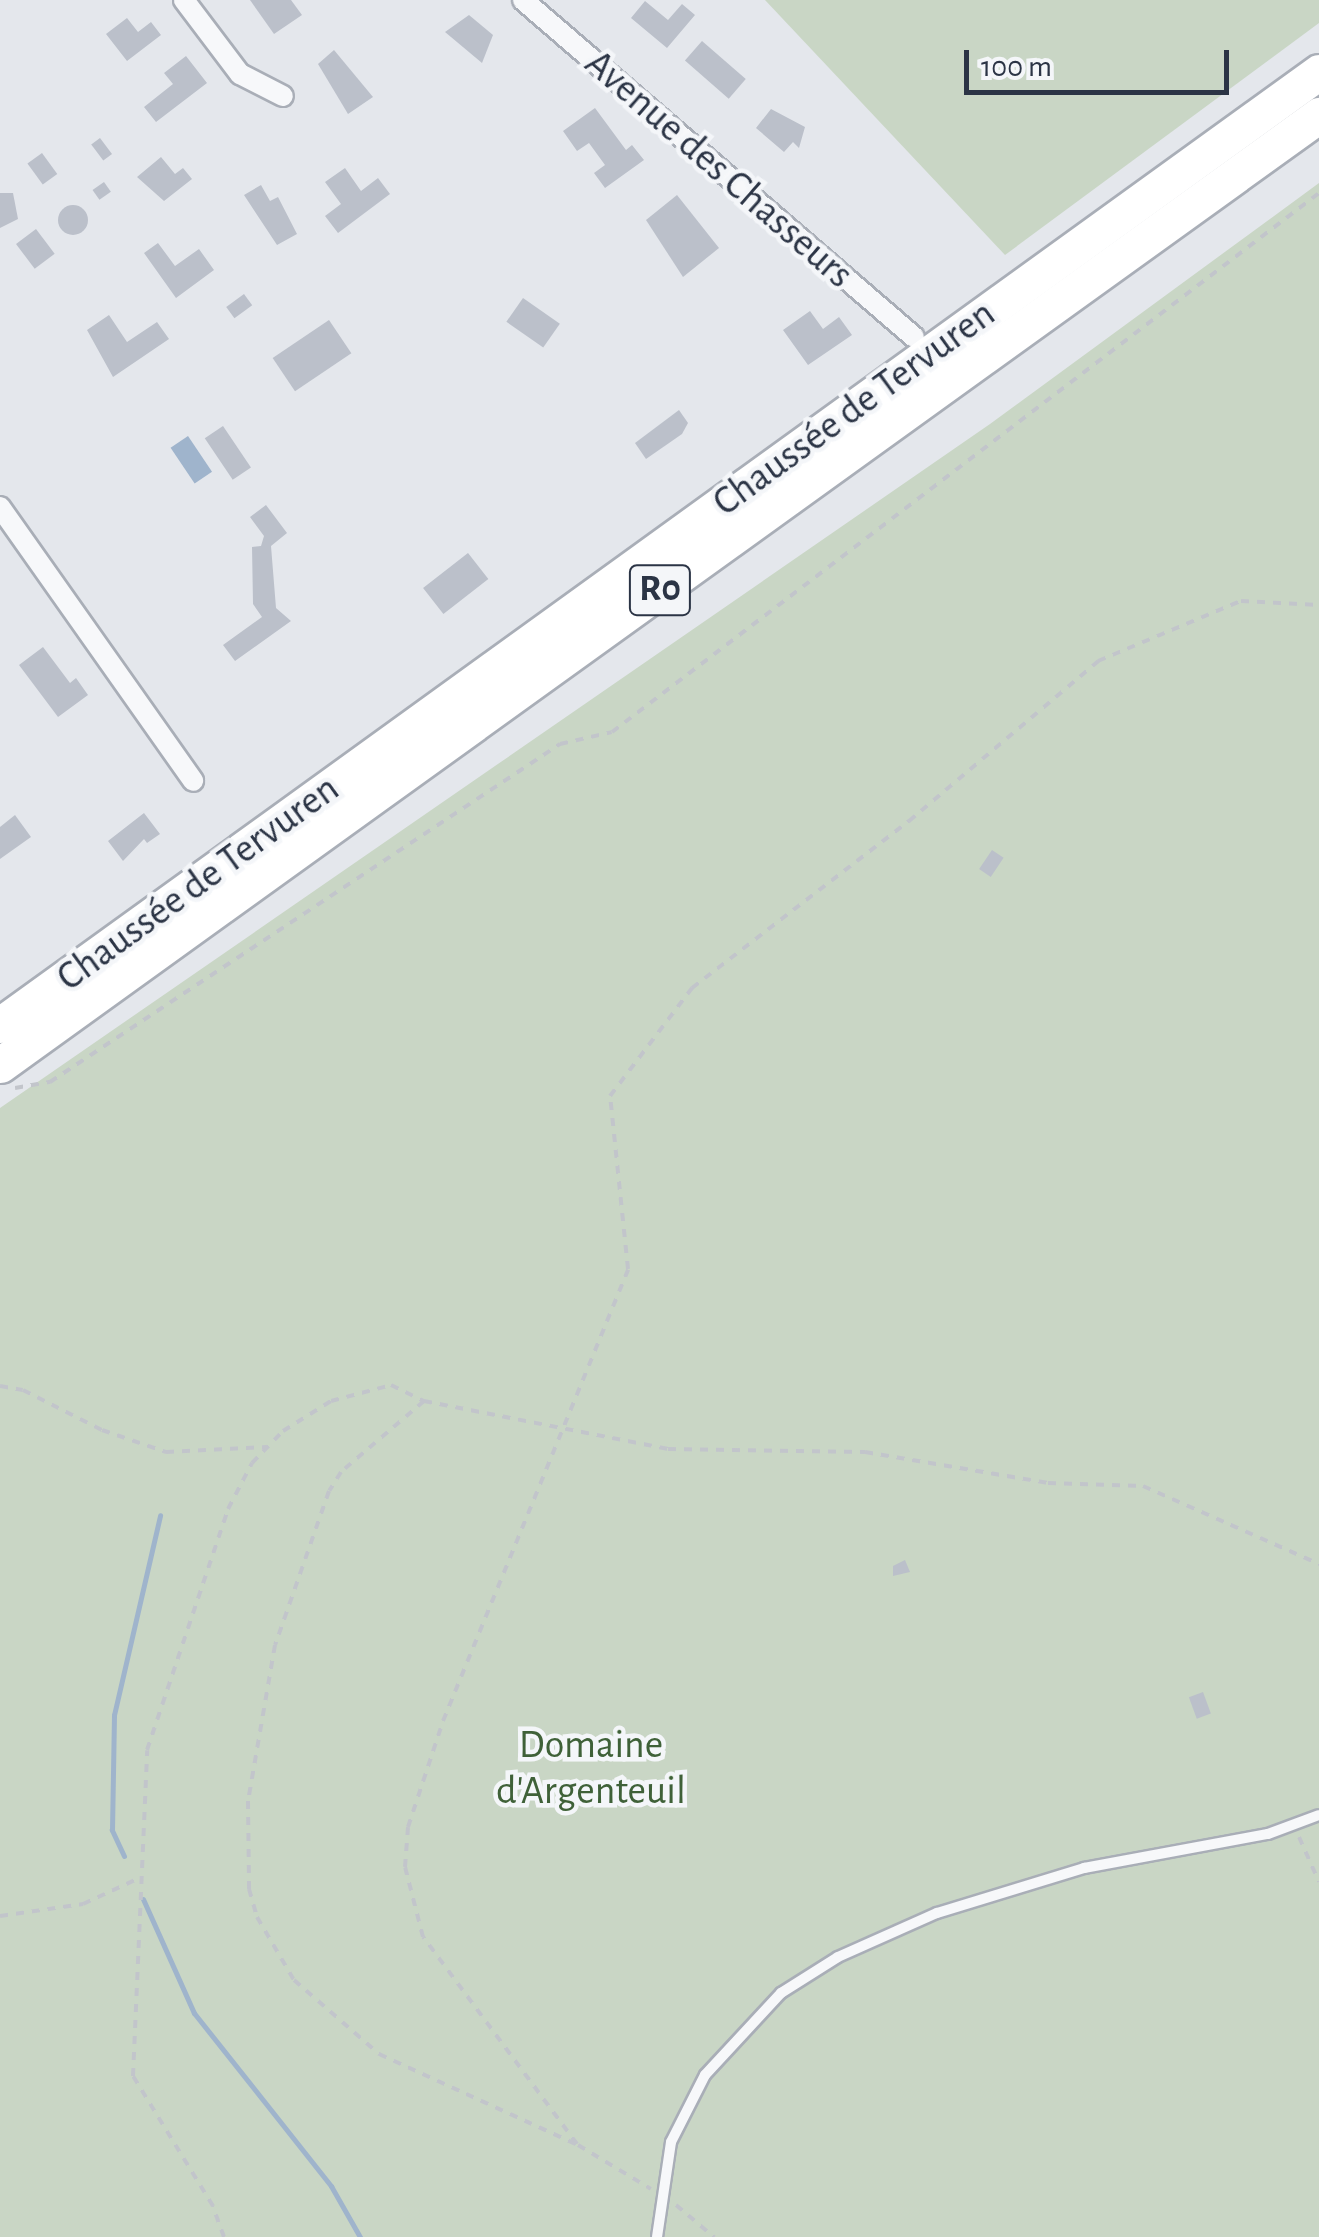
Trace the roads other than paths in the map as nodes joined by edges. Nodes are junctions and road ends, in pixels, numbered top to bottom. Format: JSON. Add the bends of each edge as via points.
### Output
{"nodes":[{"id":1,"x":184,"y":0,"type":"edge"},
{"id":2,"x":524,"y":0,"type":"edge"},
{"id":3,"x":1319,"y":72,"type":"edge"},
{"id":4,"x":283,"y":96,"type":"dead end"},
{"id":5,"x":1319,"y":115,"type":"edge"},
{"id":6,"x":914,"y":337,"type":"dead end"},
{"id":7,"x":0,"y":507,"type":"edge"},
{"id":8,"x":192,"y":781,"type":"dead end"},
{"id":9,"x":0,"y":1025,"type":"edge"},
{"id":10,"x":0,"y":1065,"type":"edge"},
{"id":11,"x":1319,"y":1814,"type":"edge"},
{"id":12,"x":657,"y":2237,"type":"edge"}],
"edges":[{"from":1,"to":4,"type":"street","via":[[240,74]]},
{"from":2,"to":6,"type":"street","name":"Avenue des Chasseurs"},
{"from":3,"to":9,"type":"highway","name":"Chaussée de Tervuren","number":"R0"},
{"from":5,"to":10,"type":"highway","name":"Chaussée de Tervuren","number":"R0"},
{"from":7,"to":8,"type":"street"},
{"from":11,"to":12,"type":"lane","via":[[1295,1825],[1084,1868],[937,1913],[838,1957],[781,1994],[717,2060],[671,2142]]}]}
